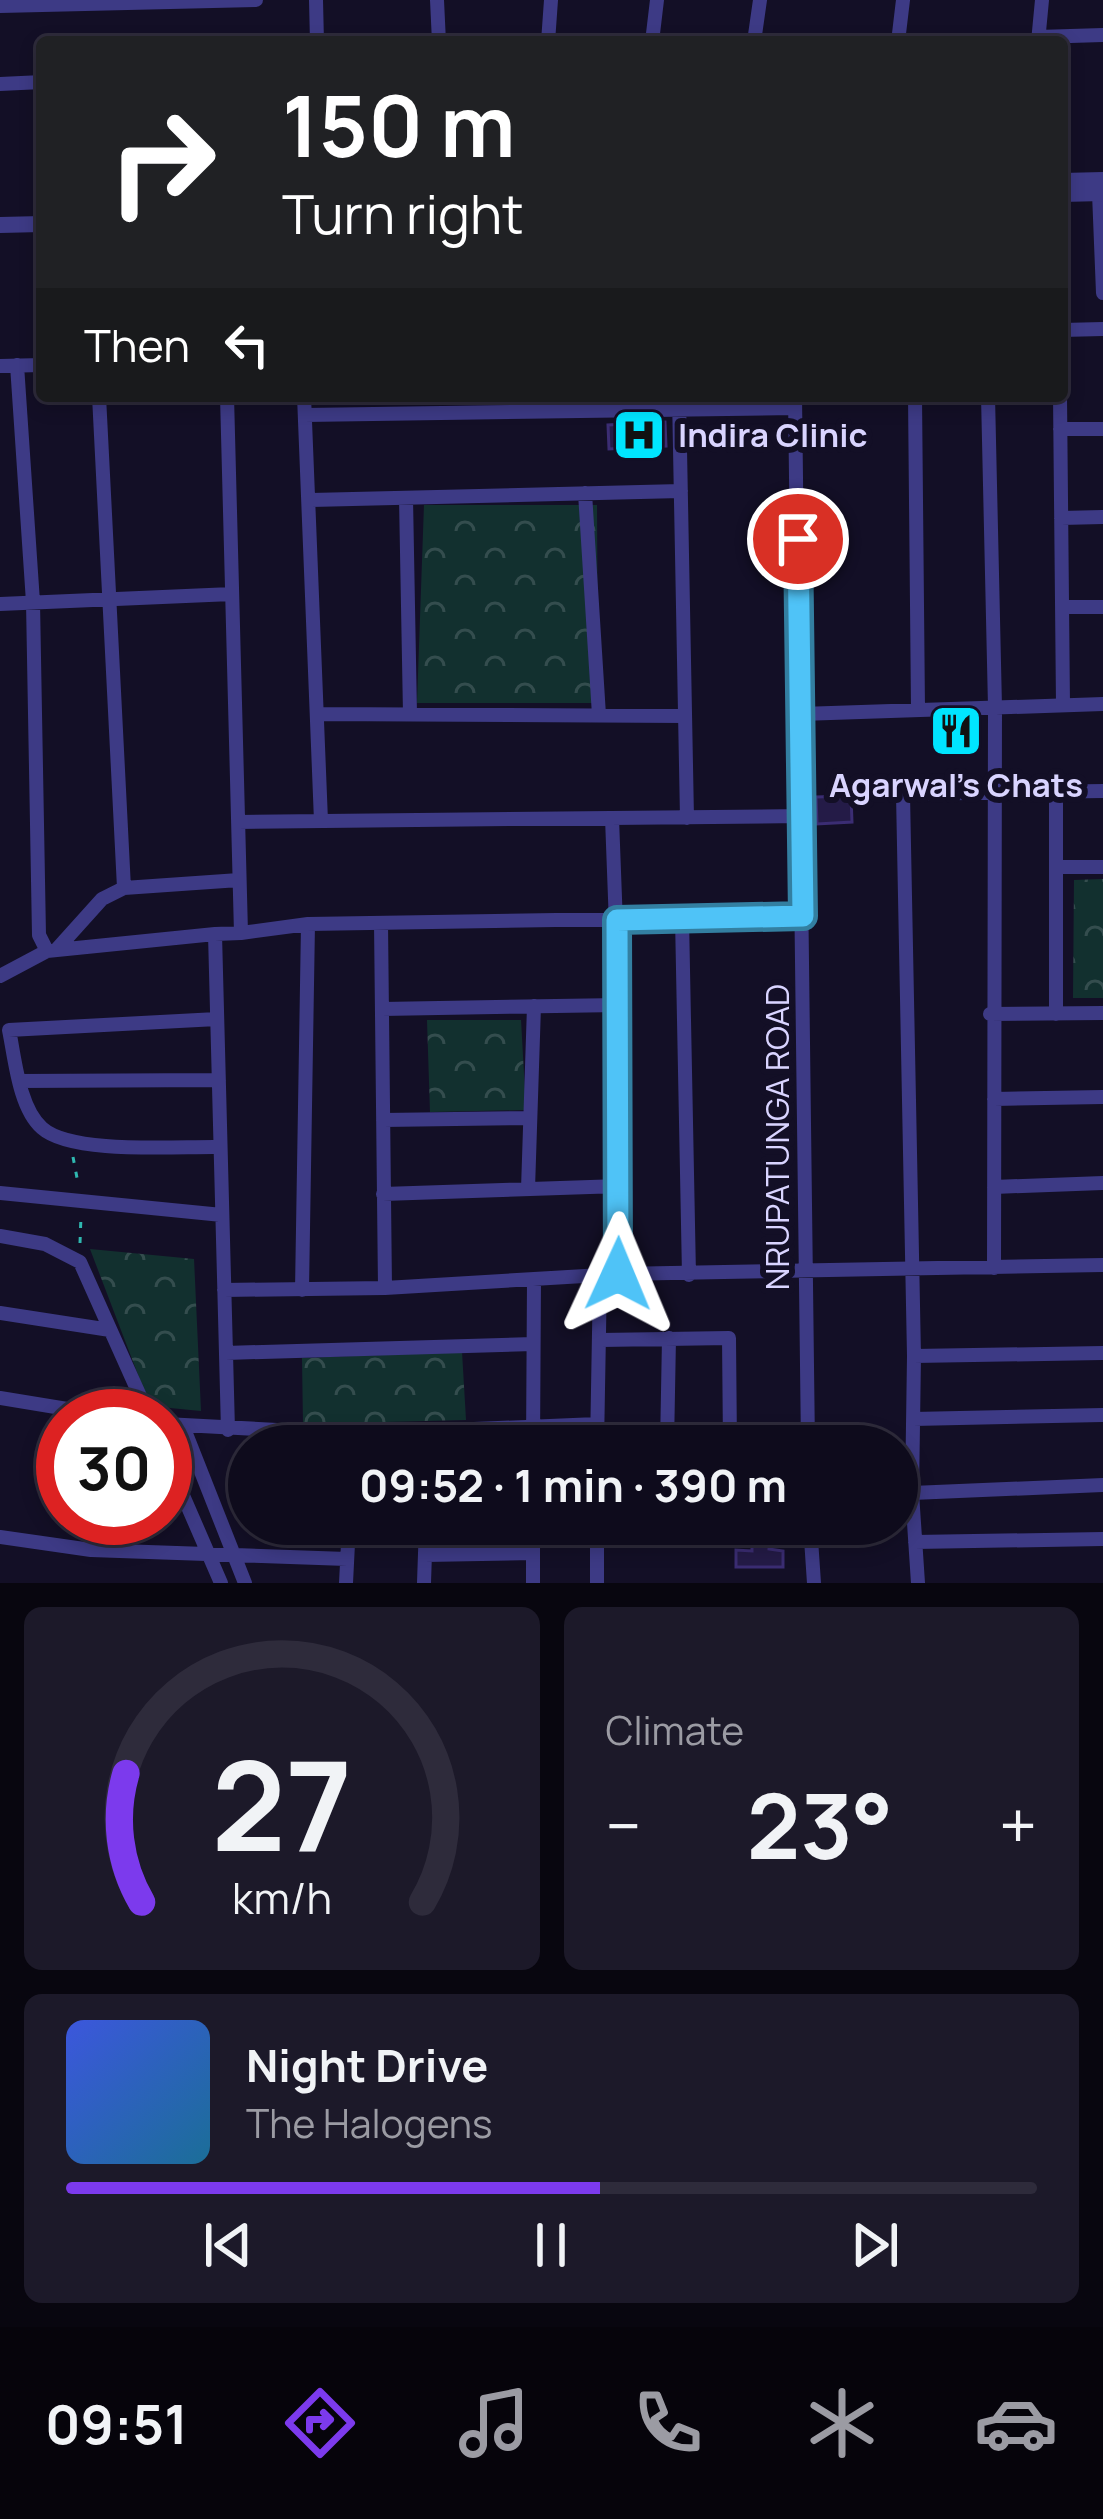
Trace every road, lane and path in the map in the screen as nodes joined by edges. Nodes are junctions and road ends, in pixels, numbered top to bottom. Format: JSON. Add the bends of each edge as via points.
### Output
{"nodes":[{"id":1,"x":256,"y":0,"type":"edge"},
{"id":2,"x":316,"y":0,"type":"edge"},
{"id":3,"x":436,"y":0,"type":"edge"},
{"id":4,"x":551,"y":0,"type":"edge"},
{"id":5,"x":658,"y":0,"type":"edge"},
{"id":6,"x":760,"y":0,"type":"edge"},
{"id":7,"x":903,"y":0,"type":"edge"},
{"id":8,"x":1042,"y":0,"type":"edge"},
{"id":9,"x":0,"y":6,"type":"edge"},
{"id":10,"x":1103,"y":35,"type":"edge"},
{"id":11,"x":317,"y":36,"type":"edge"},
{"id":12,"x":439,"y":36,"type":"edge"},
{"id":13,"x":548,"y":36,"type":"edge"},
{"id":14,"x":653,"y":36,"type":"edge"},
{"id":15,"x":755,"y":36,"type":"edge"},
{"id":16,"x":899,"y":36,"type":"edge"},
{"id":17,"x":1038,"y":36,"type":"edge"},
{"id":18,"x":1068,"y":38,"type":"edge"},
{"id":19,"x":36,"y":82,"type":"edge"},
{"id":20,"x":0,"y":84,"type":"edge"},
{"id":21,"x":1068,"y":183,"type":"edge"},
{"id":22,"x":1102,"y":189,"type":"edge"},
{"id":23,"x":1068,"y":193,"type":"edge"},
{"id":24,"x":36,"y":224,"type":"edge"},
{"id":25,"x":0,"y":225,"type":"edge"},
{"id":26,"x":1103,"y":293,"type":"edge"},
{"id":27,"x":1103,"y":328,"type":"edge"},
{"id":28,"x":1068,"y":330,"type":"edge"},
{"id":29,"x":17,"y":365,"type":"junction"},
{"id":30,"x":36,"y":365,"type":"edge"},
{"id":31,"x":0,"y":367,"type":"edge"},
{"id":32,"x":99,"y":402,"type":"edge"},
{"id":33,"x":227,"y":402,"type":"edge"},
{"id":34,"x":304,"y":402,"type":"edge"},
{"id":35,"x":795,"y":402,"type":"edge"},
{"id":36,"x":915,"y":402,"type":"edge"},
{"id":37,"x":988,"y":402,"type":"edge"},
{"id":38,"x":1060,"y":402,"type":"edge"},
{"id":39,"x":679,"y":404,"type":"edge"},
{"id":40,"x":305,"y":416,"type":"junction"},
{"id":41,"x":1060,"y":429,"type":"junction"},
{"id":42,"x":1103,"y":429,"type":"edge"},
{"id":43,"x":681,"y":491,"type":"junction"},
{"id":44,"x":585,"y":494,"type":"junction"},
{"id":45,"x":406,"y":498,"type":"junction"},
{"id":46,"x":311,"y":500,"type":"junction"},
{"id":47,"x":1103,"y":517,"type":"edge"},
{"id":48,"x":1061,"y":518,"type":"junction"},
{"id":49,"x":232,"y":594,"type":"junction"},
{"id":50,"x":111,"y":598,"type":"junction"},
{"id":51,"x":33,"y":602,"type":"junction"},
{"id":52,"x":0,"y":604,"type":"edge"},
{"id":53,"x":1103,"y":607,"type":"edge"},
{"id":54,"x":1062,"y":608,"type":"junction"},
{"id":55,"x":1103,"y":704,"type":"edge"},
{"id":56,"x":1064,"y":705,"type":"junction"},
{"id":57,"x":994,"y":707,"type":"junction"},
{"id":58,"x":918,"y":709,"type":"junction"},
{"id":59,"x":318,"y":714,"type":"junction"},
{"id":60,"x":410,"y":714,"type":"junction"},
{"id":61,"x":801,"y":714,"type":"junction"},
{"id":62,"x":599,"y":715,"type":"junction"},
{"id":63,"x":684,"y":716,"type":"junction"},
{"id":64,"x":1103,"y":791,"type":"edge"},
{"id":65,"x":1056,"y":792,"type":"junction"},
{"id":66,"x":993,"y":793,"type":"junction"},
{"id":67,"x":801,"y":816,"type":"junction"},
{"id":68,"x":612,"y":818,"type":"junction"},
{"id":69,"x":687,"y":818,"type":"junction"},
{"id":70,"x":321,"y":821,"type":"junction"},
{"id":71,"x":238,"y":822,"type":"junction"},
{"id":72,"x":1056,"y":867,"type":"junction"},
{"id":73,"x":1103,"y":867,"type":"edge"},
{"id":74,"x":239,"y":880,"type":"junction"},
{"id":75,"x":124,"y":889,"type":"junction"},
{"id":76,"x":803,"y":916,"type":"junction"},
{"id":77,"x":682,"y":918,"type":"junction"},
{"id":78,"x":617,"y":920,"type":"junction"},
{"id":79,"x":381,"y":923,"type":"junction"},
{"id":80,"x":308,"y":924,"type":"junction"},
{"id":81,"x":241,"y":933,"type":"junction"},
{"id":82,"x":215,"y":934,"type":"junction"},
{"id":83,"x":52,"y":950,"type":"junction"},
{"id":84,"x":0,"y":976,"type":"edge"},
{"id":85,"x":619,"y":1005,"type":"junction"},
{"id":86,"x":534,"y":1006,"type":"junction"},
{"id":87,"x":382,"y":1009,"type":"junction"},
{"id":88,"x":1103,"y":1013,"type":"edge"},
{"id":89,"x":990,"y":1014,"type":"junction"},
{"id":90,"x":1055,"y":1014,"type":"junction"},
{"id":91,"x":217,"y":1019,"type":"junction"},
{"id":92,"x":219,"y":1080,"type":"junction"},
{"id":93,"x":19,"y":1082,"type":"junction"},
{"id":94,"x":1103,"y":1097,"type":"edge"},
{"id":95,"x":994,"y":1099,"type":"junction"},
{"id":96,"x":529,"y":1118,"type":"junction"},
{"id":97,"x":382,"y":1120,"type":"junction"},
{"id":98,"x":71,"y":1142,"type":"junction"},
{"id":99,"x":220,"y":1148,"type":"junction"},
{"id":100,"x":1103,"y":1183,"type":"edge"},
{"id":101,"x":620,"y":1186,"type":"junction"},
{"id":102,"x":994,"y":1187,"type":"junction"},
{"id":103,"x":528,"y":1189,"type":"junction"},
{"id":104,"x":0,"y":1192,"type":"edge"},
{"id":105,"x":383,"y":1194,"type":"junction"},
{"id":106,"x":81,"y":1202,"type":"junction"},
{"id":107,"x":222,"y":1215,"type":"junction"},
{"id":108,"x":0,"y":1236,"type":"edge"},
{"id":109,"x":80,"y":1262,"type":"junction"},
{"id":110,"x":1103,"y":1265,"type":"edge"},
{"id":111,"x":994,"y":1268,"type":"junction"},
{"id":112,"x":913,"y":1270,"type":"junction"},
{"id":113,"x":618,"y":1274,"type":"junction"},
{"id":114,"x":803,"y":1274,"type":"junction"},
{"id":115,"x":688,"y":1275,"type":"junction"},
{"id":116,"x":600,"y":1276,"type":"junction"},
{"id":117,"x":534,"y":1280,"type":"junction"},
{"id":118,"x":385,"y":1288,"type":"junction"},
{"id":119,"x":224,"y":1290,"type":"junction"},
{"id":120,"x":302,"y":1290,"type":"junction"},
{"id":121,"x":0,"y":1313,"type":"edge"},
{"id":122,"x":110,"y":1330,"type":"junction"},
{"id":123,"x":669,"y":1338,"type":"junction"},
{"id":124,"x":601,"y":1340,"type":"junction"},
{"id":125,"x":533,"y":1344,"type":"junction"},
{"id":126,"x":226,"y":1353,"type":"junction"},
{"id":127,"x":1103,"y":1353,"type":"edge"},
{"id":128,"x":914,"y":1356,"type":"junction"},
{"id":129,"x":137,"y":1389,"type":"edge"},
{"id":130,"x":0,"y":1398,"type":"edge"},
{"id":131,"x":36,"y":1404,"type":"edge"},
{"id":132,"x":1103,"y":1415,"type":"edge"},
{"id":133,"x":913,"y":1419,"type":"junction"},
{"id":134,"x":597,"y":1424,"type":"joint"},
{"id":135,"x":532,"y":1425,"type":"edge"},
{"id":136,"x":581,"y":1425,"type":"edge"},
{"id":137,"x":667,"y":1425,"type":"edge"},
{"id":138,"x":730,"y":1425,"type":"edge"},
{"id":139,"x":807,"y":1425,"type":"edge"},
{"id":140,"x":913,"y":1425,"type":"edge"},
{"id":141,"x":192,"y":1427,"type":"edge"},
{"id":142,"x":228,"y":1430,"type":"joint"},
{"id":143,"x":192,"y":1450,"type":"edge"},
{"id":144,"x":1103,"y":1485,"type":"edge"},
{"id":145,"x":918,"y":1493,"type":"edge"},
{"id":146,"x":192,"y":1517,"type":"edge"},
{"id":147,"x":0,"y":1538,"type":"edge"},
{"id":148,"x":1103,"y":1539,"type":"edge"},
{"id":149,"x":918,"y":1542,"type":"edge"},
{"id":150,"x":348,"y":1545,"type":"edge"},
{"id":151,"x":425,"y":1545,"type":"edge"},
{"id":152,"x":533,"y":1545,"type":"edge"},
{"id":153,"x":597,"y":1545,"type":"edge"},
{"id":154,"x":811,"y":1545,"type":"edge"},
{"id":155,"x":915,"y":1545,"type":"edge"},
{"id":156,"x":533,"y":1553,"type":"junction"},
{"id":157,"x":208,"y":1554,"type":"junction"},
{"id":158,"x":232,"y":1555,"type":"junction"},
{"id":159,"x":425,"y":1555,"type":"junction"},
{"id":160,"x":347,"y":1559,"type":"junction"},
{"id":161,"x":221,"y":1583,"type":"edge"},
{"id":162,"x":245,"y":1583,"type":"edge"},
{"id":163,"x":346,"y":1583,"type":"edge"},
{"id":164,"x":424,"y":1583,"type":"edge"},
{"id":165,"x":533,"y":1583,"type":"edge"},
{"id":166,"x":597,"y":1583,"type":"edge"},
{"id":167,"x":814,"y":1583,"type":"edge"},
{"id":168,"x":918,"y":1583,"type":"edge"}],
"edges":[{"from":1,"to":9,"type":"street"},
{"from":2,"to":11,"type":"street"},
{"from":3,"to":12,"type":"street"},
{"from":4,"to":13,"type":"street"},
{"from":5,"to":14,"type":"street"},
{"from":6,"to":15,"type":"street"},
{"from":7,"to":16,"type":"street"},
{"from":8,"to":17,"type":"street"},
{"from":10,"to":18,"type":"street"},
{"from":19,"to":20,"type":"street"},
{"from":21,"to":22,"type":"street"},
{"from":22,"to":23,"type":"street"},
{"from":22,"to":26,"type":"street"},
{"from":24,"to":25,"type":"street"},
{"from":27,"to":28,"type":"street"},
{"from":29,"to":30,"type":"street"},
{"from":29,"to":31,"type":"street"},
{"from":29,"to":51,"type":"street"},
{"from":32,"to":50,"type":"street"},
{"from":33,"to":49,"type":"street"},
{"from":34,"to":40,"type":"street"},
{"from":35,"to":39,"type":"street"},
{"from":35,"to":61,"type":"street","name":"NRUPATUNGA ROAD"},
{"from":36,"to":58,"type":"street"},
{"from":37,"to":57,"type":"street"},
{"from":38,"to":41,"type":"street"},
{"from":39,"to":40,"type":"street"},
{"from":39,"to":43,"type":"street"},
{"from":40,"to":46,"type":"street"},
{"from":41,"to":42,"type":"street"},
{"from":41,"to":48,"type":"street"},
{"from":43,"to":44,"type":"street"},
{"from":43,"to":63,"type":"street"},
{"from":44,"to":45,"type":"street"},
{"from":44,"to":62,"type":"street"},
{"from":45,"to":46,"type":"street"},
{"from":45,"to":60,"type":"street"},
{"from":46,"to":59,"type":"street"},
{"from":47,"to":48,"type":"street"},
{"from":48,"to":54,"type":"street"},
{"from":49,"to":50,"type":"street"},
{"from":49,"to":71,"type":"street"},
{"from":50,"to":51,"type":"street"},
{"from":50,"to":75,"type":"street"},
{"from":51,"to":52,"type":"street"},
{"from":51,"to":83,"type":"street","via":[[39,935]]},
{"from":53,"to":54,"type":"street"},
{"from":54,"to":56,"type":"street"},
{"from":55,"to":56,"type":"street"},
{"from":56,"to":57,"type":"street"},
{"from":57,"to":58,"type":"street"},
{"from":57,"to":66,"type":"street"},
{"from":58,"to":61,"type":"street"},
{"from":59,"to":60,"type":"street"},
{"from":59,"to":70,"type":"street"},
{"from":60,"to":62,"type":"street"},
{"from":61,"to":67,"type":"street","name":"NRUPATUNGA ROAD"},
{"from":62,"to":63,"type":"street"},
{"from":63,"to":69,"type":"street"},
{"from":64,"to":65,"type":"street"},
{"from":65,"to":66,"type":"street"},
{"from":65,"to":72,"type":"street"},
{"from":66,"to":89,"type":"street"},
{"from":66,"to":112,"type":"street","via":[[903,794]]},
{"from":67,"to":69,"type":"street"},
{"from":67,"to":76,"type":"street","name":"NRUPATUNGA ROAD"},
{"from":68,"to":69,"type":"street"},
{"from":68,"to":70,"type":"street"},
{"from":68,"to":78,"type":"street"},
{"from":70,"to":71,"type":"street"},
{"from":71,"to":74,"type":"street"},
{"from":72,"to":73,"type":"street"},
{"from":72,"to":90,"type":"street"},
{"from":74,"to":75,"type":"street"},
{"from":74,"to":81,"type":"street"},
{"from":75,"to":83,"type":"street","via":[[102,898]]},
{"from":76,"to":77,"type":"street"},
{"from":76,"to":114,"type":"street","name":"NRUPATUNGA ROAD"},
{"from":77,"to":78,"type":"street"},
{"from":77,"to":115,"type":"street"},
{"from":78,"to":79,"type":"street"},
{"from":78,"to":85,"type":"street"},
{"from":79,"to":80,"type":"street"},
{"from":79,"to":87,"type":"street"},
{"from":80,"to":81,"type":"street"},
{"from":80,"to":120,"type":"street"},
{"from":81,"to":82,"type":"street"},
{"from":82,"to":83,"type":"street"},
{"from":82,"to":91,"type":"street"},
{"from":83,"to":84,"type":"street"},
{"from":85,"to":86,"type":"street"},
{"from":85,"to":101,"type":"street"},
{"from":86,"to":87,"type":"street"},
{"from":86,"to":96,"type":"street"},
{"from":87,"to":97,"type":"street"},
{"from":88,"to":90,"type":"street"},
{"from":89,"to":90,"type":"street"},
{"from":89,"to":95,"type":"street"},
{"from":91,"to":92,"type":"street"},
{"from":91,"to":93,"type":"street","via":[[9,1030]]},
{"from":92,"to":93,"type":"street"},
{"from":92,"to":99,"type":"street"},
{"from":93,"to":98,"type":"street","via":[[41,1127]]},
{"from":94,"to":95,"type":"street"},
{"from":95,"to":102,"type":"street"},
{"from":96,"to":97,"type":"street"},
{"from":96,"to":103,"type":"street"},
{"from":97,"to":105,"type":"street"},
{"from":98,"to":99,"type":"street"},
{"from":98,"to":106,"type":"path"},
{"from":99,"to":107,"type":"street"},
{"from":100,"to":102,"type":"street"},
{"from":101,"to":103,"type":"street"},
{"from":101,"to":113,"type":"street"},
{"from":102,"to":111,"type":"street"},
{"from":103,"to":105,"type":"street"},
{"from":104,"to":106,"type":"street"},
{"from":105,"to":118,"type":"street"},
{"from":106,"to":107,"type":"street"},
{"from":106,"to":109,"type":"path"},
{"from":107,"to":119,"type":"street"},
{"from":108,"to":109,"type":"street","via":[[45,1244]]},
{"from":109,"to":122,"type":"street"},
{"from":110,"to":111,"type":"street"},
{"from":111,"to":112,"type":"street"},
{"from":112,"to":114,"type":"street"},
{"from":112,"to":128,"type":"street"},
{"from":113,"to":115,"type":"street"},
{"from":113,"to":116,"type":"street"},
{"from":114,"to":115,"type":"street"},
{"from":114,"to":139,"type":"street","name":"NRUPATUNGA ROAD"},
{"from":116,"to":117,"type":"street"},
{"from":116,"to":124,"type":"street"},
{"from":117,"to":118,"type":"street"},
{"from":117,"to":125,"type":"street"},
{"from":118,"to":120,"type":"street"},
{"from":119,"to":120,"type":"street"},
{"from":119,"to":126,"type":"street"},
{"from":121,"to":122,"type":"street"},
{"from":122,"to":129,"type":"street"},
{"from":123,"to":124,"type":"street"},
{"from":123,"to":137,"type":"street"},
{"from":123,"to":138,"type":"street","via":[[729,1338]]},
{"from":124,"to":134,"type":"street"},
{"from":125,"to":126,"type":"street"},
{"from":125,"to":135,"type":"street"},
{"from":126,"to":142,"type":"street"},
{"from":127,"to":128,"type":"street"},
{"from":128,"to":133,"type":"street"},
{"from":130,"to":131,"type":"street"},
{"from":132,"to":133,"type":"street"},
{"from":133,"to":140,"type":"street"},
{"from":134,"to":136,"type":"street"},
{"from":141,"to":142,"type":"street"},
{"from":143,"to":158,"type":"street"},
{"from":144,"to":145,"type":"street"},
{"from":146,"to":157,"type":"street"},
{"from":147,"to":157,"type":"street"},
{"from":148,"to":149,"type":"street"},
{"from":150,"to":160,"type":"street"},
{"from":151,"to":159,"type":"street"},
{"from":152,"to":156,"type":"street"},
{"from":153,"to":166,"type":"street"},
{"from":154,"to":167,"type":"street"},
{"from":155,"to":168,"type":"street"},
{"from":156,"to":159,"type":"street"},
{"from":156,"to":165,"type":"street"},
{"from":157,"to":158,"type":"street"},
{"from":157,"to":161,"type":"street"},
{"from":158,"to":160,"type":"street"},
{"from":158,"to":162,"type":"street"},
{"from":159,"to":164,"type":"street"},
{"from":160,"to":163,"type":"street"}]}
